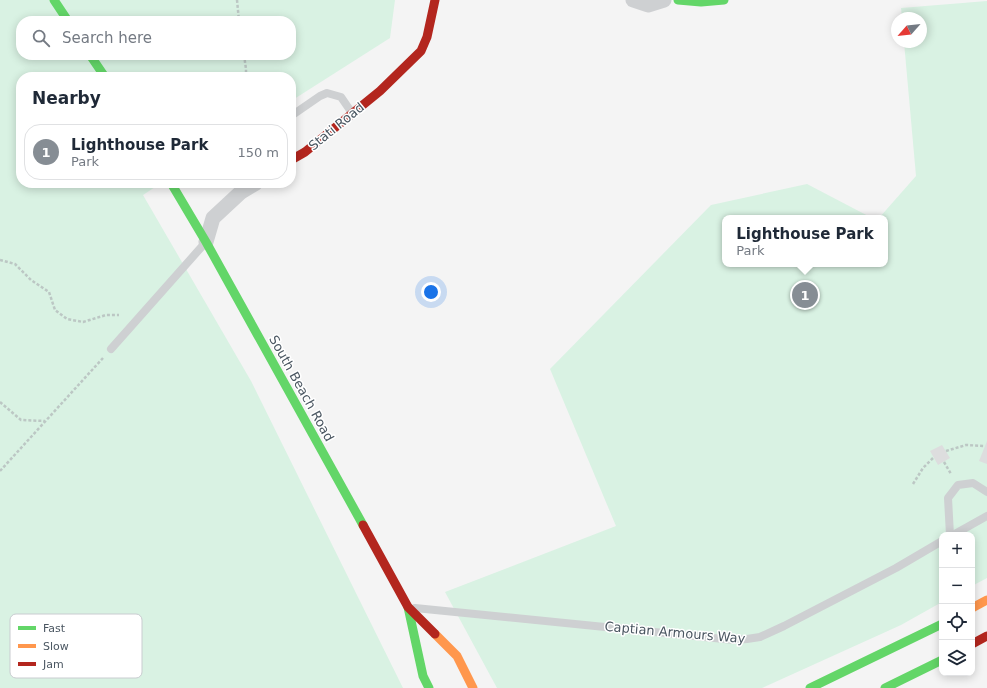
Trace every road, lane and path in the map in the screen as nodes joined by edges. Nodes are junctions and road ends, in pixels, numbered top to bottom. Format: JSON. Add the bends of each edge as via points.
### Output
{"nodes":[{"id":1,"x":54,"y":0,"type":"edge"},
{"id":2,"x":237,"y":0,"type":"edge"},
{"id":3,"x":434,"y":0,"type":"edge"},
{"id":4,"x":633,"y":0,"type":"edge"},
{"id":5,"x":664,"y":0,"type":"edge"},
{"id":6,"x":678,"y":0,"type":"edge"},
{"id":7,"x":724,"y":0,"type":"edge"},
{"id":8,"x":65,"y":16,"type":"edge"},
{"id":9,"x":239,"y":16,"type":"edge"},
{"id":10,"x":93,"y":60,"type":"edge"},
{"id":11,"x":245,"y":60,"type":"edge"},
{"id":12,"x":102,"y":72,"type":"edge"},
{"id":13,"x":246,"y":72,"type":"edge"},
{"id":14,"x":296,"y":113,"type":"edge"},
{"id":15,"x":352,"y":113,"type":"junction"},
{"id":16,"x":296,"y":157,"type":"edge"},
{"id":17,"x":173,"y":188,"type":"edge"},
{"id":18,"x":246,"y":188,"type":"edge"},
{"id":19,"x":206,"y":242,"type":"junction"},
{"id":20,"x":0,"y":260,"type":"edge"},
{"id":21,"x":119,"y":314,"type":"dead end"},
{"id":22,"x":111,"y":349,"type":"joint"},
{"id":23,"x":0,"y":402,"type":"edge"},
{"id":24,"x":45,"y":422,"type":"junction"},
{"id":25,"x":985,"y":446,"type":"dead end"},
{"id":26,"x":946,"y":451,"type":"dead end"},
{"id":27,"x":934,"y":457,"type":"dead end"},
{"id":28,"x":944,"y":462,"type":"dead end"},
{"id":29,"x":0,"y":472,"type":"edge"},
{"id":30,"x":951,"y":474,"type":"dead end"},
{"id":31,"x":913,"y":484,"type":"dead end"},
{"id":32,"x":987,"y":492,"type":"edge"},
{"id":33,"x":987,"y":516,"type":"edge"},
{"id":34,"x":950,"y":532,"type":"edge"},
{"id":35,"x":958,"y":532,"type":"edge"},
{"id":36,"x":939,"y":543,"type":"edge"},
{"id":37,"x":987,"y":600,"type":"edge"},
{"id":38,"x":975,"y":606,"type":"edge"},
{"id":39,"x":408,"y":607,"type":"junction"},
{"id":40,"x":939,"y":625,"type":"edge"},
{"id":41,"x":987,"y":636,"type":"edge"},
{"id":42,"x":975,"y":642,"type":"edge"},
{"id":43,"x":939,"y":661,"type":"edge"},
{"id":44,"x":429,"y":688,"type":"edge"},
{"id":45,"x":473,"y":688,"type":"edge"},
{"id":46,"x":810,"y":688,"type":"edge"},
{"id":47,"x":885,"y":688,"type":"edge"}],
"edges":[{"from":1,"to":8,"type":"street"},
{"from":2,"to":9,"type":"path"},
{"from":3,"to":15,"type":"street","name":"Stati Road","via":[[427,37],[421,51]]},
{"from":4,"to":5,"type":"street","via":[[648,5]]},
{"from":6,"to":7,"type":"street"},
{"from":10,"to":12,"type":"street"},
{"from":11,"to":13,"type":"path"},
{"from":14,"to":15,"type":"lane","via":[[328,93],[341,97]]},
{"from":15,"to":16,"type":"street","name":"Stati Road"},
{"from":17,"to":19,"type":"street","name":"South Beach Road"},
{"from":18,"to":19,"type":"street","via":[[213,218]]},
{"from":19,"to":22,"type":"lane"},
{"from":19,"to":39,"type":"street","name":"South Beach Road"},
{"from":20,"to":21,"type":"path","via":[[15,264],[31,280],[49,292],[55,310],[67,320],[83,322]]},
{"from":22,"to":24,"type":"path"},
{"from":23,"to":24,"type":"path","via":[[21,420]]},
{"from":24,"to":29,"type":"path"},
{"from":25,"to":26,"type":"path","via":[[966,445]]},
{"from":27,"to":31,"type":"path"},
{"from":28,"to":30,"type":"path"},
{"from":32,"to":34,"type":"lane","via":[[973,483],[958,485],[948,498]]},
{"from":33,"to":35,"type":"lane"},
{"from":36,"to":39,"type":"lane","name":"Captian Armours Way","via":[[784,626],[760,637],[747,639],[734,640]]},
{"from":37,"to":38,"type":"street"},
{"from":39,"to":44,"type":"street","name":"South Beach Road","via":[[423,676]]},
{"from":39,"to":45,"type":"street","name":"South Beach Road","via":[[456,656]]},
{"from":40,"to":46,"type":"street"},
{"from":41,"to":42,"type":"street"},
{"from":43,"to":47,"type":"street"}]}
